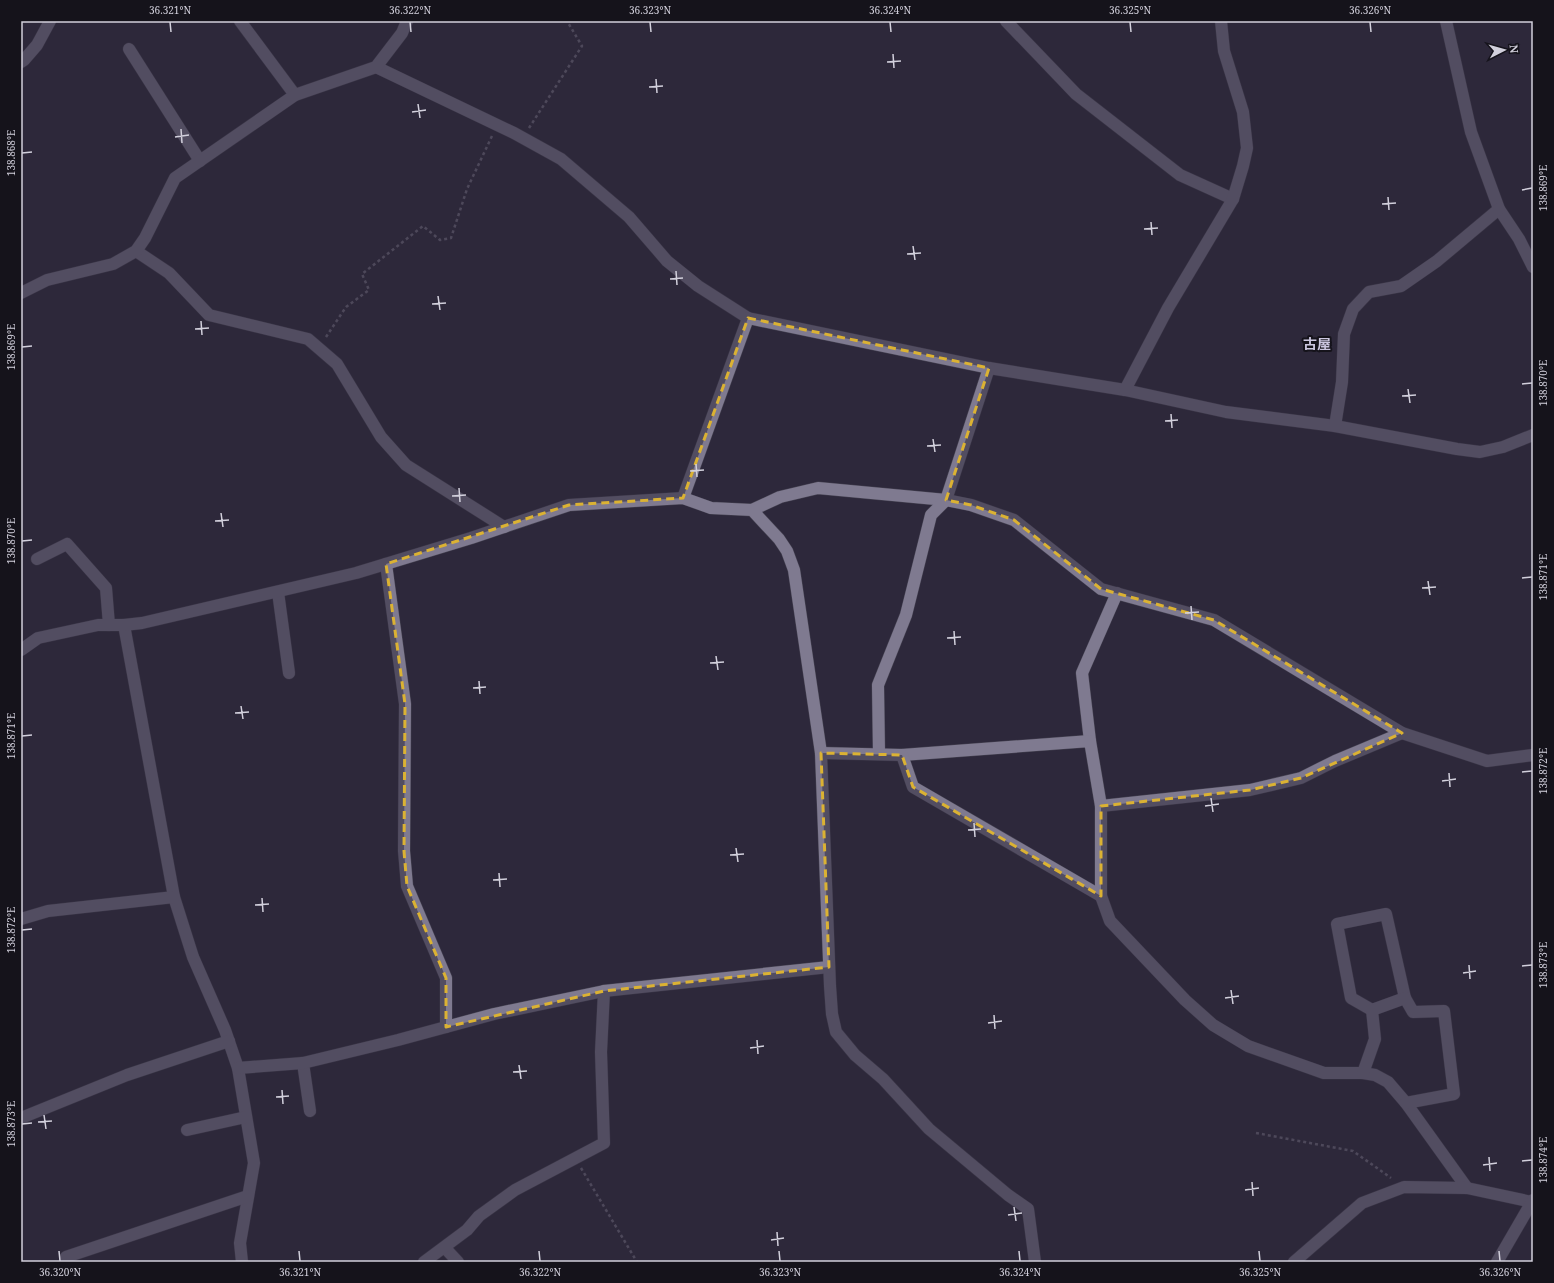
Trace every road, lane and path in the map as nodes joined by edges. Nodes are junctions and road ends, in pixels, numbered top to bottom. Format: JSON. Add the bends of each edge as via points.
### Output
{"nodes":[{"id":1,"x":50,"y":21,"type":"edge"},
{"id":2,"x":240,"y":21,"type":"edge"},
{"id":3,"x":407,"y":21,"type":"edge"},
{"id":4,"x":567,"y":21,"type":"edge"},
{"id":5,"x":1006,"y":21,"type":"edge"},
{"id":6,"x":1221,"y":21,"type":"edge"},
{"id":7,"x":1446,"y":21,"type":"edge"},
{"id":8,"x":129,"y":49,"type":"dead end"},
{"id":9,"x":21,"y":62,"type":"edge"},
{"id":10,"x":376,"y":67,"type":"junction"},
{"id":11,"x":295,"y":95,"type":"junction"},
{"id":12,"x":497,"y":125,"type":"junction"},
{"id":13,"x":522,"y":138,"type":"junction"},
{"id":14,"x":200,"y":161,"type":"junction"},
{"id":15,"x":1233,"y":199,"type":"junction"},
{"id":16,"x":1499,"y":209,"type":"junction"},
{"id":17,"x":136,"y":252,"type":"junction"},
{"id":18,"x":1533,"y":267,"type":"edge"},
{"id":19,"x":21,"y":294,"type":"edge"},
{"id":20,"x":748,"y":318,"type":"junction"},
{"id":21,"x":318,"y":348,"type":"junction"},
{"id":22,"x":989,"y":368,"type":"junction"},
{"id":23,"x":1125,"y":390,"type":"junction"},
{"id":24,"x":1335,"y":426,"type":"junction"},
{"id":25,"x":1533,"y":435,"type":"edge"},
{"id":26,"x":683,"y":498,"type":"junction"},
{"id":27,"x":946,"y":500,"type":"junction"},
{"id":28,"x":752,"y":510,"type":"junction"},
{"id":29,"x":504,"y":527,"type":"junction"},
{"id":30,"x":37,"y":559,"type":"dead end"},
{"id":31,"x":386,"y":564,"type":"junction"},
{"id":32,"x":278,"y":592,"type":"junction"},
{"id":33,"x":1117,"y":593,"type":"junction"},
{"id":34,"x":109,"y":625,"type":"junction"},
{"id":35,"x":124,"y":625,"type":"junction"},
{"id":36,"x":21,"y":650,"type":"edge"},
{"id":37,"x":289,"y":673,"type":"dead end"},
{"id":38,"x":1402,"y":733,"type":"junction"},
{"id":39,"x":1090,"y":741,"type":"junction"},
{"id":40,"x":820,"y":753,"type":"junction"},
{"id":41,"x":879,"y":754,"type":"junction"},
{"id":42,"x":902,"y":755,"type":"junction"},
{"id":43,"x":1533,"y":755,"type":"edge"},
{"id":44,"x":1101,"y":806,"type":"junction"},
{"id":45,"x":1101,"y":896,"type":"junction"},
{"id":46,"x":174,"y":897,"type":"junction"},
{"id":47,"x":21,"y":919,"type":"edge"},
{"id":48,"x":829,"y":967,"type":"junction"},
{"id":49,"x":604,"y":991,"type":"junction"},
{"id":50,"x":1405,"y":998,"type":"junction"},
{"id":51,"x":1372,"y":1010,"type":"junction"},
{"id":52,"x":446,"y":1027,"type":"junction"},
{"id":53,"x":229,"y":1041,"type":"junction"},
{"id":54,"x":303,"y":1063,"type":"junction"},
{"id":55,"x":238,"y":1068,"type":"junction"},
{"id":56,"x":1363,"y":1073,"type":"junction"},
{"id":57,"x":1406,"y":1103,"type":"junction"},
{"id":58,"x":310,"y":1111,"type":"dead end"},
{"id":59,"x":246,"y":1117,"type":"junction"},
{"id":60,"x":21,"y":1118,"type":"edge"},
{"id":61,"x":187,"y":1130,"type":"dead end"},
{"id":62,"x":1256,"y":1133,"type":"dead end"},
{"id":63,"x":575,"y":1158,"type":"junction"},
{"id":64,"x":1404,"y":1187,"type":"junction"},
{"id":65,"x":1467,"y":1188,"type":"junction"},
{"id":66,"x":248,"y":1196,"type":"junction"},
{"id":67,"x":1533,"y":1201,"type":"edge"},
{"id":68,"x":444,"y":1248,"type":"junction"},
{"id":69,"x":66,"y":1257,"type":"dead end"},
{"id":70,"x":242,"y":1262,"type":"edge"},
{"id":71,"x":424,"y":1262,"type":"edge"},
{"id":72,"x":458,"y":1262,"type":"edge"},
{"id":73,"x":637,"y":1262,"type":"edge"},
{"id":74,"x":1035,"y":1262,"type":"edge"},
{"id":75,"x":1294,"y":1262,"type":"edge"},
{"id":76,"x":1497,"y":1262,"type":"edge"}],
"edges":[{"from":1,"to":9,"type":"street","via":[[37,45]]},
{"from":2,"to":11,"type":"street"},
{"from":3,"to":10,"type":"street","via":[[402,33]]},
{"from":4,"to":13,"type":"path","via":[[582,46]]},
{"from":5,"to":15,"type":"street","via":[[1082,99],[1180,175]]},
{"from":6,"to":15,"type":"street","via":[[1224,51],[1243,112],[1247,148]]},
{"from":7,"to":16,"type":"street","via":[[1471,132]]},
{"from":8,"to":14,"type":"street"},
{"from":10,"to":11,"type":"street"},
{"from":10,"to":12,"type":"street"},
{"from":11,"to":14,"type":"street"},
{"from":12,"to":13,"type":"street"},
{"from":12,"to":21,"type":"path","via":[[467,189],[451,238],[440,240],[423,226],[362,274],[369,290],[346,307]]},
{"from":13,"to":20,"type":"street","via":[[560,159],[629,217],[667,261],[698,286]]},
{"from":14,"to":17,"type":"street","via":[[175,178]]},
{"from":15,"to":23,"type":"street","via":[[1168,308]]},
{"from":16,"to":18,"type":"street","via":[[1519,239]]},
{"from":16,"to":24,"type":"street","via":[[1438,261],[1401,286],[1369,292],[1354,309],[1344,334],[1342,382]]},
{"from":17,"to":19,"type":"street","via":[[113,264],[47,280]]},
{"from":17,"to":21,"type":"street","via":[[169,274],[209,315],[308,339]]},
{"from":20,"to":22,"type":"street"},
{"from":20,"to":26,"type":"street"},
{"from":21,"to":29,"type":"street","via":[[336,364],[381,437],[406,465]]},
{"from":22,"to":23,"type":"street"},
{"from":22,"to":27,"type":"street"},
{"from":23,"to":24,"type":"street","via":[[1226,412]]},
{"from":24,"to":25,"type":"street","via":[[1480,452],[1503,447]]},
{"from":26,"to":28,"type":"street","via":[[711,508]]},
{"from":26,"to":29,"type":"street","via":[[569,505]]},
{"from":27,"to":28,"type":"street","via":[[818,488],[780,497]]},
{"from":27,"to":33,"type":"street","via":[[971,505],[1014,520],[1101,589]]},
{"from":27,"to":41,"type":"street","via":[[931,515],[906,615],[878,685]]},
{"from":28,"to":40,"type":"street","via":[[779,539],[794,570]]},
{"from":29,"to":31,"type":"street"},
{"from":30,"to":34,"type":"street","via":[[67,544],[106,588]]},
{"from":31,"to":32,"type":"street","via":[[356,574]]},
{"from":31,"to":52,"type":"street","via":[[405,704],[404,850],[407,886],[446,978]]},
{"from":32,"to":35,"type":"street"},
{"from":32,"to":37,"type":"street"},
{"from":33,"to":38,"type":"street","via":[[1214,620]]},
{"from":33,"to":39,"type":"street","via":[[1082,673]]},
{"from":34,"to":35,"type":"street"},
{"from":34,"to":36,"type":"street","via":[[38,638]]},
{"from":35,"to":46,"type":"street"},
{"from":38,"to":43,"type":"street","via":[[1487,761]]},
{"from":38,"to":44,"type":"street","via":[[1301,778],[1250,790]]},
{"from":39,"to":42,"type":"street"},
{"from":39,"to":44,"type":"street"},
{"from":40,"to":41,"type":"street"},
{"from":40,"to":48,"type":"street"},
{"from":41,"to":42,"type":"street"},
{"from":42,"to":45,"type":"street","via":[[913,787]]},
{"from":44,"to":45,"type":"street"},
{"from":45,"to":56,"type":"street","via":[[1110,921],[1185,1000],[1213,1025],[1248,1046],[1324,1073]]},
{"from":46,"to":47,"type":"street","via":[[48,911]]},
{"from":46,"to":53,"type":"street","via":[[193,957]]},
{"from":48,"to":49,"type":"street"},
{"from":48,"to":74,"type":"street","via":[[832,1014],[836,1032],[855,1055],[883,1079],[929,1129],[1028,1209]]},
{"from":49,"to":52,"type":"street","via":[[494,1014]]},
{"from":49,"to":63,"type":"street","via":[[601,1052],[604,1143]]},
{"from":50,"to":51,"type":"street"},
{"from":50,"to":51,"type":"street","via":[[1386,914],[1337,924],[1351,998]]},
{"from":50,"to":57,"type":"street","via":[[1413,1012],[1444,1011],[1454,1094]]},
{"from":51,"to":56,"type":"street","via":[[1375,1039]]},
{"from":52,"to":54,"type":"street"},
{"from":53,"to":55,"type":"street"},
{"from":53,"to":60,"type":"street","via":[[127,1075]]},
{"from":54,"to":55,"type":"street"},
{"from":54,"to":58,"type":"street"},
{"from":55,"to":59,"type":"street"},
{"from":56,"to":57,"type":"street","via":[[1375,1075],[1388,1082]]},
{"from":57,"to":65,"type":"street"},
{"from":59,"to":61,"type":"street"},
{"from":59,"to":66,"type":"street","via":[[254,1163]]},
{"from":62,"to":64,"type":"path","via":[[1353,1151]]},
{"from":63,"to":68,"type":"street","via":[[515,1190],[479,1216],[467,1230]]},
{"from":63,"to":73,"type":"path"},
{"from":64,"to":65,"type":"street"},
{"from":64,"to":75,"type":"street","via":[[1362,1204]]},
{"from":65,"to":67,"type":"street"},
{"from":66,"to":69,"type":"street"},
{"from":66,"to":70,"type":"street","via":[[240,1243]]},
{"from":67,"to":76,"type":"street"},
{"from":68,"to":71,"type":"street"},
{"from":68,"to":72,"type":"street"}]}
